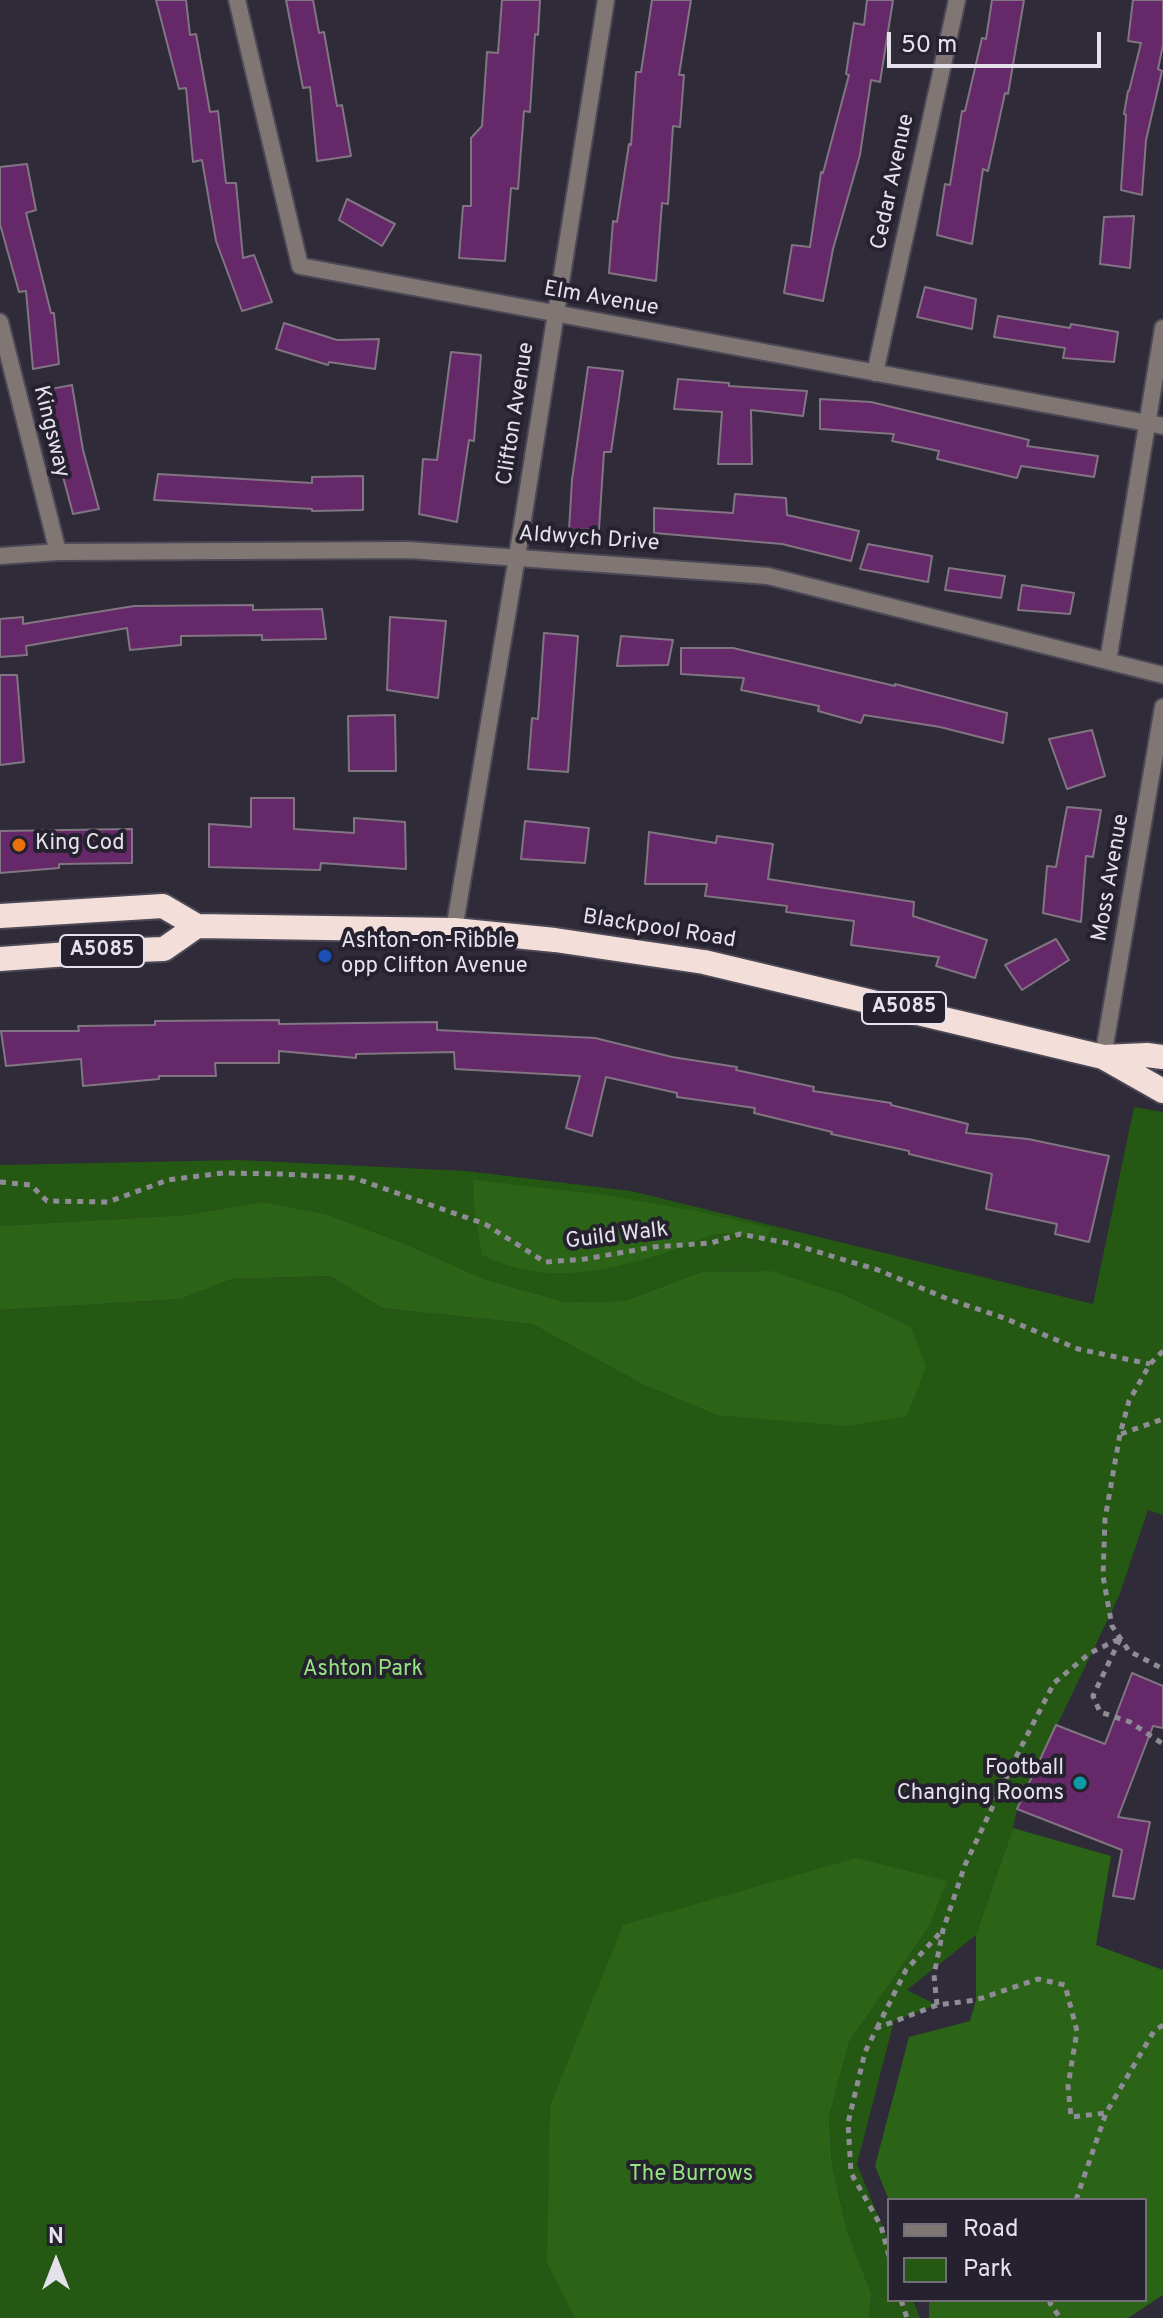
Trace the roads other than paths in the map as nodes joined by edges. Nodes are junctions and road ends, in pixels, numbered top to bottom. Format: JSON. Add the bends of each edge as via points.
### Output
{"nodes":[{"id":1,"x":237,"y":0,"type":"edge"},
{"id":2,"x":606,"y":0,"type":"edge"},
{"id":3,"x":957,"y":0,"type":"edge"},
{"id":4,"x":555,"y":314,"type":"junction"},
{"id":5,"x":0,"y":322,"type":"edge"},
{"id":6,"x":1163,"y":328,"type":"edge"},
{"id":7,"x":875,"y":373,"type":"junction"},
{"id":8,"x":1155,"y":424,"type":"edge"},
{"id":9,"x":58,"y":552,"type":"junction"},
{"id":10,"x":0,"y":556,"type":"edge"},
{"id":11,"x":517,"y":557,"type":"junction"},
{"id":12,"x":1108,"y":661,"type":"junction"},
{"id":13,"x":1163,"y":675,"type":"edge"},
{"id":14,"x":1163,"y":707,"type":"edge"},
{"id":15,"x":0,"y":916,"type":"edge"},
{"id":16,"x":197,"y":926,"type":"junction"},
{"id":17,"x":454,"y":930,"type":"junction"},
{"id":18,"x":0,"y":959,"type":"edge"},
{"id":19,"x":1103,"y":1057,"type":"junction"},
{"id":20,"x":1163,"y":1057,"type":"edge"},
{"id":21,"x":1163,"y":1091,"type":"edge"}],
"edges":[{"from":1,"to":4,"type":"street","name":"Elm Avenue","via":[[300,266]]},
{"from":2,"to":4,"type":"street","name":"Clifton Avenue"},
{"from":3,"to":7,"type":"street","name":"Cedar Avenue"},
{"from":4,"to":7,"type":"street","name":"Elm Avenue"},
{"from":4,"to":11,"type":"street","name":"Clifton Avenue"},
{"from":5,"to":9,"type":"street","name":"Kingsway"},
{"from":6,"to":8,"type":"street"},
{"from":7,"to":8,"type":"street","name":"Elm Avenue"},
{"from":8,"to":12,"type":"street"},
{"from":9,"to":10,"type":"street","name":"Aldwych Drive"},
{"from":9,"to":11,"type":"street","name":"Aldwych Drive","via":[[409,550]]},
{"from":11,"to":12,"type":"street","name":"Aldwych Drive","via":[[768,576]]},
{"from":11,"to":17,"type":"street","name":"Clifton Avenue"},
{"from":12,"to":13,"type":"street","name":"Aldwych Drive"},
{"from":14,"to":19,"type":"street","name":"Moss Avenue"},
{"from":15,"to":16,"type":"highway","name":"Blackpool Road","number":"A5085","via":[[163,906]]},
{"from":16,"to":17,"type":"highway","name":"Blackpool Road","number":"A5085"},
{"from":16,"to":18,"type":"highway","number":"A5085","via":[[164,949]]},
{"from":17,"to":19,"type":"highway","name":"Blackpool Road","number":"A5085","via":[[704,962]]},
{"from":19,"to":20,"type":"highway","name":"Blackpool Road","number":"A5085"},
{"from":19,"to":21,"type":"highway","name":"Blackpool Road","number":"A5085"}]}
